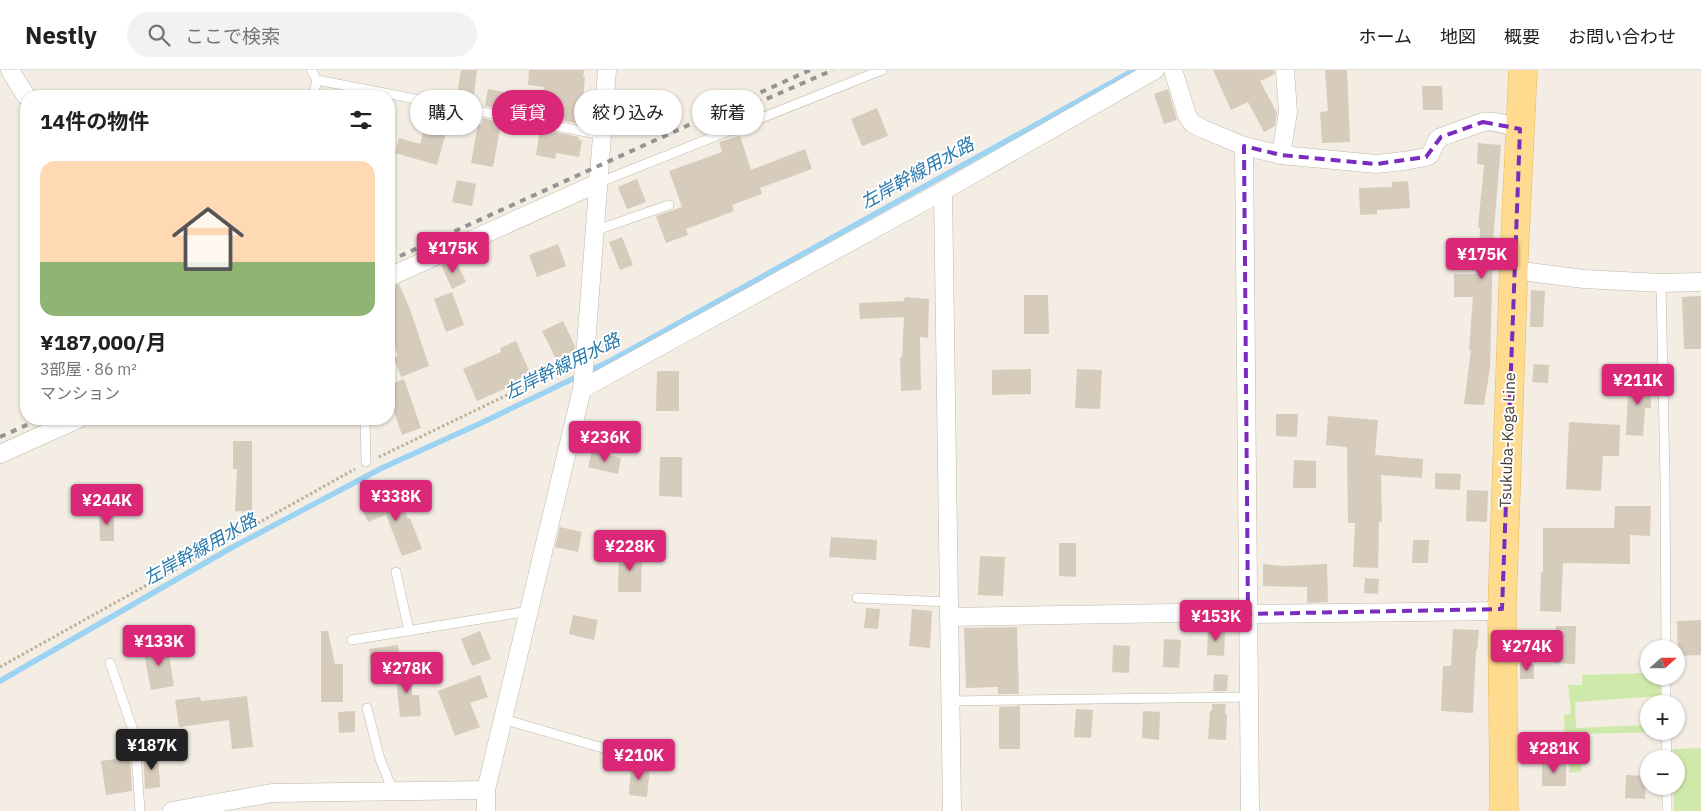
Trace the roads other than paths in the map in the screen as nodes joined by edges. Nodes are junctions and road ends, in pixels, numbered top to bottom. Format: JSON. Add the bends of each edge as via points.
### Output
{"nodes":[{"id":1,"x":10,"y":70,"type":"edge"},
{"id":2,"x":311,"y":70,"type":"edge"},
{"id":3,"x":606,"y":70,"type":"edge"},
{"id":4,"x":882,"y":70,"type":"edge"},
{"id":5,"x":1155,"y":70,"type":"edge"},
{"id":6,"x":1173,"y":70,"type":"edge"},
{"id":7,"x":1285,"y":70,"type":"edge"},
{"id":8,"x":1523,"y":70,"type":"edge"},
{"id":9,"x":317,"y":80,"type":"junction"},
{"id":10,"x":22,"y":90,"type":"edge"},
{"id":11,"x":314,"y":90,"type":"edge"},
{"id":12,"x":365,"y":90,"type":"edge"},
{"id":13,"x":605,"y":90,"type":"edge"},
{"id":14,"x":395,"y":96,"type":"edge"},
{"id":15,"x":1520,"y":129,"type":"junction"},
{"id":16,"x":574,"y":130,"type":"edge"},
{"id":17,"x":602,"y":135,"type":"edge"},
{"id":18,"x":1244,"y":146,"type":"junction"},
{"id":19,"x":1281,"y":155,"type":"junction"},
{"id":20,"x":598,"y":183,"type":"junction"},
{"id":21,"x":943,"y":191,"type":"junction"},
{"id":22,"x":669,"y":205,"type":"dead end"},
{"id":23,"x":594,"y":231,"type":"junction"},
{"id":24,"x":1513,"y":270,"type":"junction"},
{"id":25,"x":395,"y":274,"type":"edge"},
{"id":26,"x":1701,"y":282,"type":"edge"},
{"id":27,"x":1661,"y":283,"type":"junction"},
{"id":28,"x":582,"y":389,"type":"junction"},
{"id":29,"x":65,"y":425,"type":"edge"},
{"id":30,"x":366,"y":425,"type":"edge"},
{"id":31,"x":0,"y":454,"type":"edge"},
{"id":32,"x":366,"y":462,"type":"road end"},
{"id":33,"x":396,"y":572,"type":"dead end"},
{"id":34,"x":857,"y":598,"type":"dead end"},
{"id":35,"x":949,"y":609,"type":"junction"},
{"id":36,"x":529,"y":612,"type":"junction"},
{"id":37,"x":1502,"y":612,"type":"junction"},
{"id":38,"x":1248,"y":614,"type":"junction"},
{"id":39,"x":409,"y":631,"type":"junction"},
{"id":40,"x":352,"y":640,"type":"dead end"},
{"id":41,"x":1666,"y":640,"type":"edge"},
{"id":42,"x":110,"y":663,"type":"dead end"},
{"id":43,"x":1248,"y":697,"type":"junction"},
{"id":44,"x":950,"y":701,"type":"junction"},
{"id":45,"x":367,"y":708,"type":"dead end"},
{"id":46,"x":503,"y":718,"type":"junction"},
{"id":47,"x":612,"y":751,"type":"dead end"},
{"id":48,"x":486,"y":790,"type":"junction"},
{"id":49,"x":393,"y":791,"type":"junction"},
{"id":50,"x":1667,"y":795,"type":"edge"},
{"id":51,"x":140,"y":811,"type":"edge"},
{"id":52,"x":172,"y":811,"type":"edge"},
{"id":53,"x":486,"y":811,"type":"edge"},
{"id":54,"x":952,"y":811,"type":"edge"},
{"id":55,"x":1250,"y":811,"type":"edge"},
{"id":56,"x":1504,"y":811,"type":"edge"},
{"id":57,"x":1667,"y":811,"type":"edge"}],
"edges":[{"from":1,"to":10,"type":"street"},
{"from":2,"to":9,"type":"lane"},
{"from":3,"to":13,"type":"street"},
{"from":4,"to":20,"type":"lane"},
{"from":5,"to":21,"type":"street"},
{"from":6,"to":18,"type":"street","via":[[1192,123]]},
{"from":7,"to":19,"type":"street","via":[[1288,112]]},
{"from":8,"to":15,"type":"main road","name":"Tsukuba-Koga Line"},
{"from":9,"to":11,"type":"lane"},
{"from":9,"to":12,"type":"lane"},
{"from":14,"to":16,"type":"lane"},
{"from":15,"to":19,"type":"street","via":[[1483,122],[1441,137],[1426,157],[1404,161],[1376,164]]},
{"from":15,"to":24,"type":"main road","name":"Tsukuba-Koga Line"},
{"from":17,"to":20,"type":"street"},
{"from":18,"to":19,"type":"street"},
{"from":18,"to":38,"type":"street"},
{"from":20,"to":23,"type":"street"},
{"from":20,"to":25,"type":"street"},
{"from":21,"to":28,"type":"street"},
{"from":21,"to":35,"type":"street"},
{"from":22,"to":23,"type":"lane"},
{"from":23,"to":28,"type":"street"},
{"from":24,"to":27,"type":"street","via":[[1584,279]]},
{"from":24,"to":37,"type":"main road","name":"Tsukuba-Koga Line"},
{"from":26,"to":27,"type":"street"},
{"from":27,"to":41,"type":"lane"},
{"from":28,"to":36,"type":"street"},
{"from":29,"to":31,"type":"street"},
{"from":30,"to":32,"type":"lane"},
{"from":33,"to":39,"type":"lane"},
{"from":34,"to":35,"type":"lane"},
{"from":35,"to":38,"type":"street","via":[[1064,616]]},
{"from":35,"to":44,"type":"street"},
{"from":36,"to":39,"type":"lane"},
{"from":36,"to":46,"type":"street"},
{"from":37,"to":38,"type":"street"},
{"from":37,"to":56,"type":"main road","name":"Tsukuba-Koga Line"},
{"from":38,"to":43,"type":"street"},
{"from":39,"to":40,"type":"lane"},
{"from":42,"to":51,"type":"lane","via":[[134,736]]},
{"from":43,"to":44,"type":"lane"},
{"from":43,"to":55,"type":"street"},
{"from":44,"to":54,"type":"street"},
{"from":45,"to":49,"type":"lane","via":[[380,759]]},
{"from":46,"to":47,"type":"lane"},
{"from":46,"to":48,"type":"street"},
{"from":48,"to":49,"type":"street"},
{"from":48,"to":53,"type":"street"},
{"from":49,"to":52,"type":"street","via":[[272,793]]},
{"from":50,"to":57,"type":"lane"}]}
